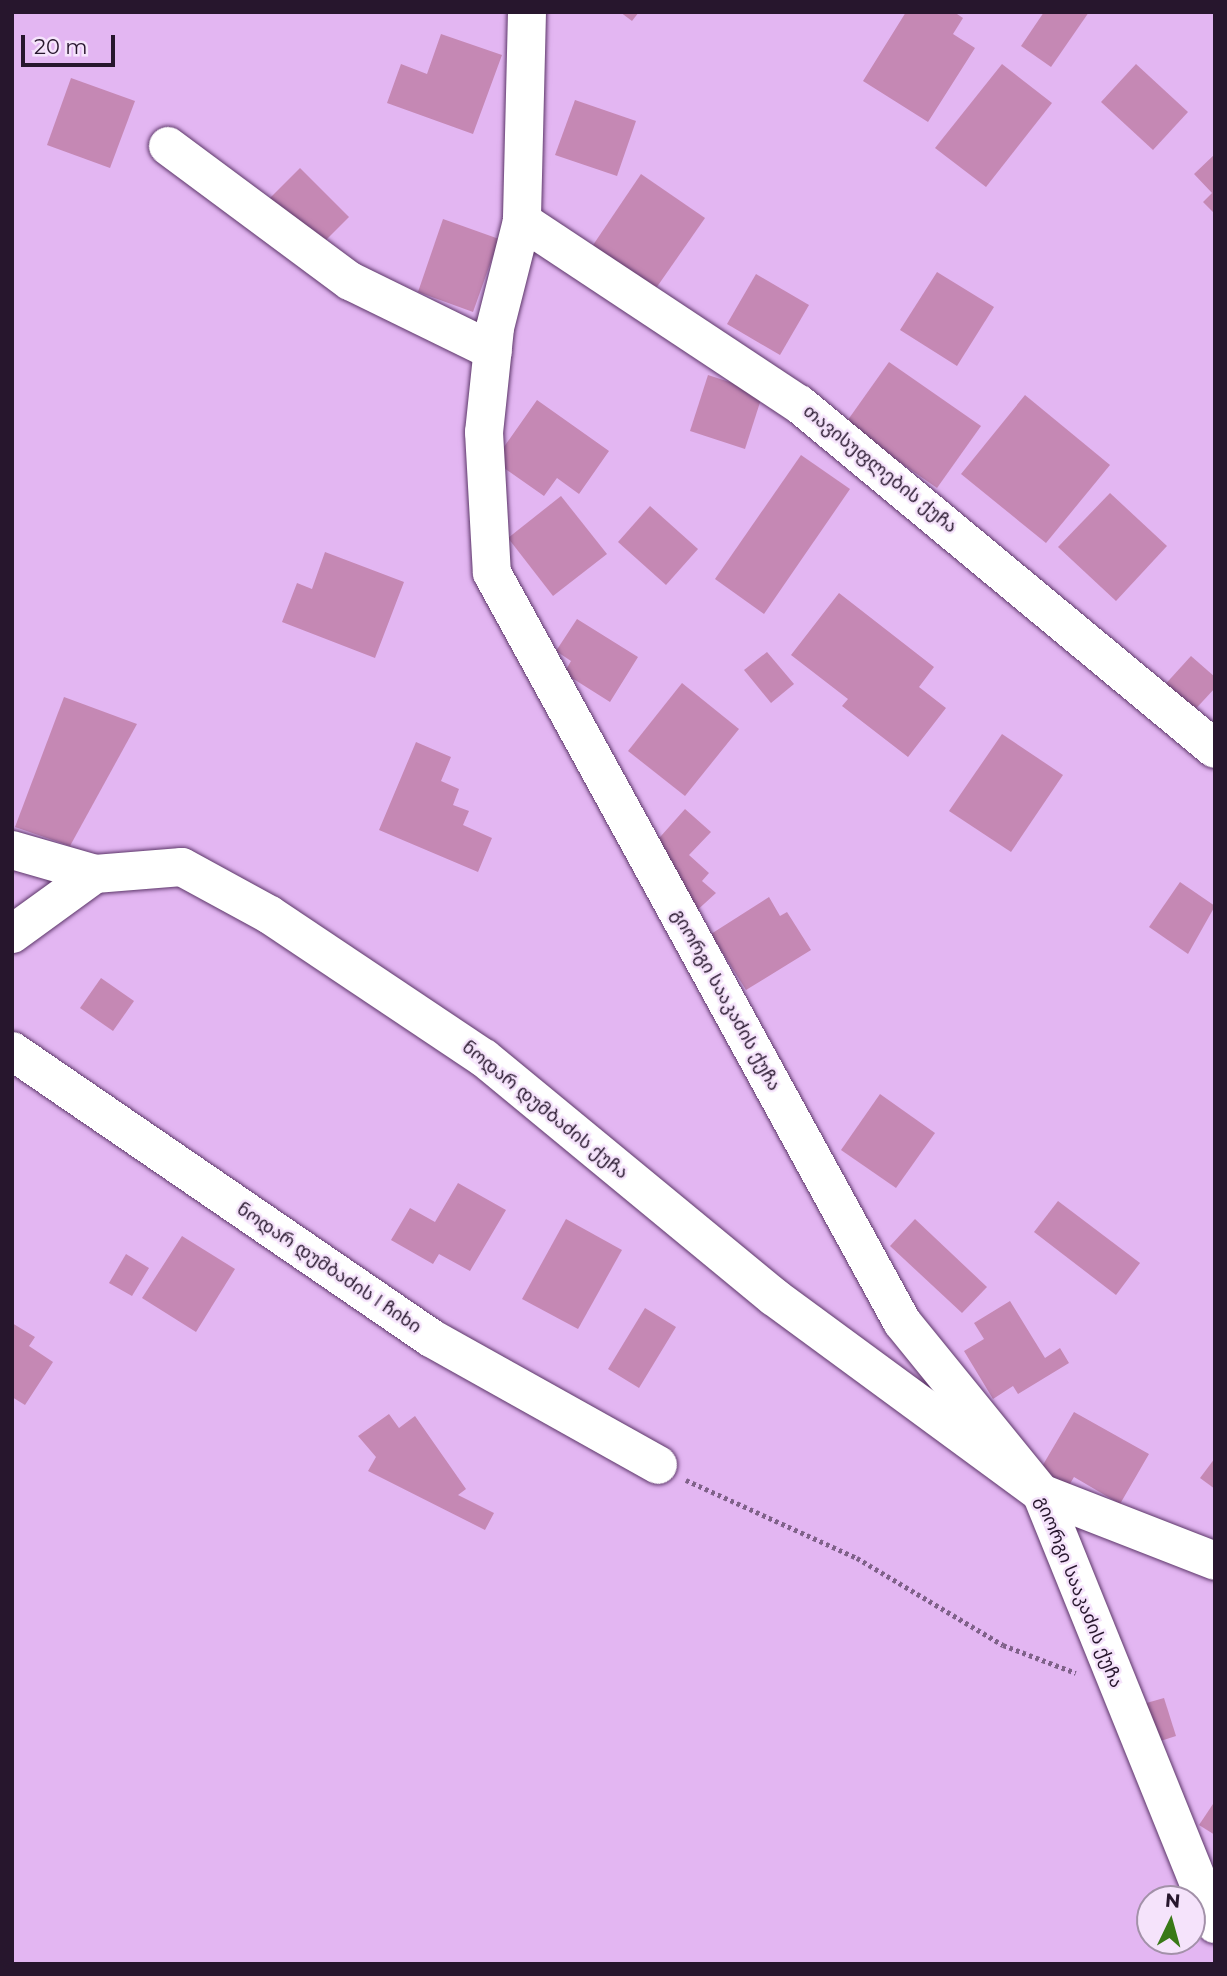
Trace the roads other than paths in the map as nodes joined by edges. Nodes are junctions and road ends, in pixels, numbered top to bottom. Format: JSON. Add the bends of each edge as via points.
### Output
{"nodes":[{"id":1,"x":527,"y":12,"type":"edge"},
{"id":2,"x":169,"y":146,"type":"dead end"},
{"id":3,"x":522,"y":221,"type":"junction"},
{"id":4,"x":493,"y":351,"type":"junction"},
{"id":5,"x":1215,"y":749,"type":"edge"},
{"id":6,"x":12,"y":850,"type":"edge"},
{"id":7,"x":95,"y":874,"type":"junction"},
{"id":8,"x":12,"y":934,"type":"edge"},
{"id":9,"x":12,"y":1051,"type":"edge"},
{"id":10,"x":658,"y":1465,"type":"road end"},
{"id":11,"x":1041,"y":1493,"type":"junction"},
{"id":12,"x":1215,"y":1561,"type":"edge"},
{"id":13,"x":1211,"y":1914,"type":"edge"}],
"edges":[{"from":1,"to":3,"type":"street","name":"გიორგი სააკაძის ქუჩა"},
{"from":2,"to":4,"type":"street","via":[[350,281]]},
{"from":3,"to":4,"type":"street","name":"გიორგი სააკაძის ქუჩა"},
{"from":3,"to":5,"type":"street","name":"თავისუფლების ქუჩა","via":[[799,404]]},
{"from":4,"to":11,"type":"street","name":"გიორგი სააკაძის ქუჩა","via":[[484,432],[492,573],[902,1322]]},
{"from":6,"to":7,"type":"street"},
{"from":7,"to":8,"type":"street"},
{"from":7,"to":11,"type":"street","name":"ნოდარ დუმბაძის ქუჩა","via":[[182,867],[270,915],[484,1058],[774,1297]]},
{"from":9,"to":10,"type":"street","name":"ნოდარ დუმბაძის I ჩიხი","via":[[431,1338]]},
{"from":11,"to":12,"type":"street"},
{"from":11,"to":13,"type":"street","name":"გიორგი სააკაძის ქუჩა"}]}
